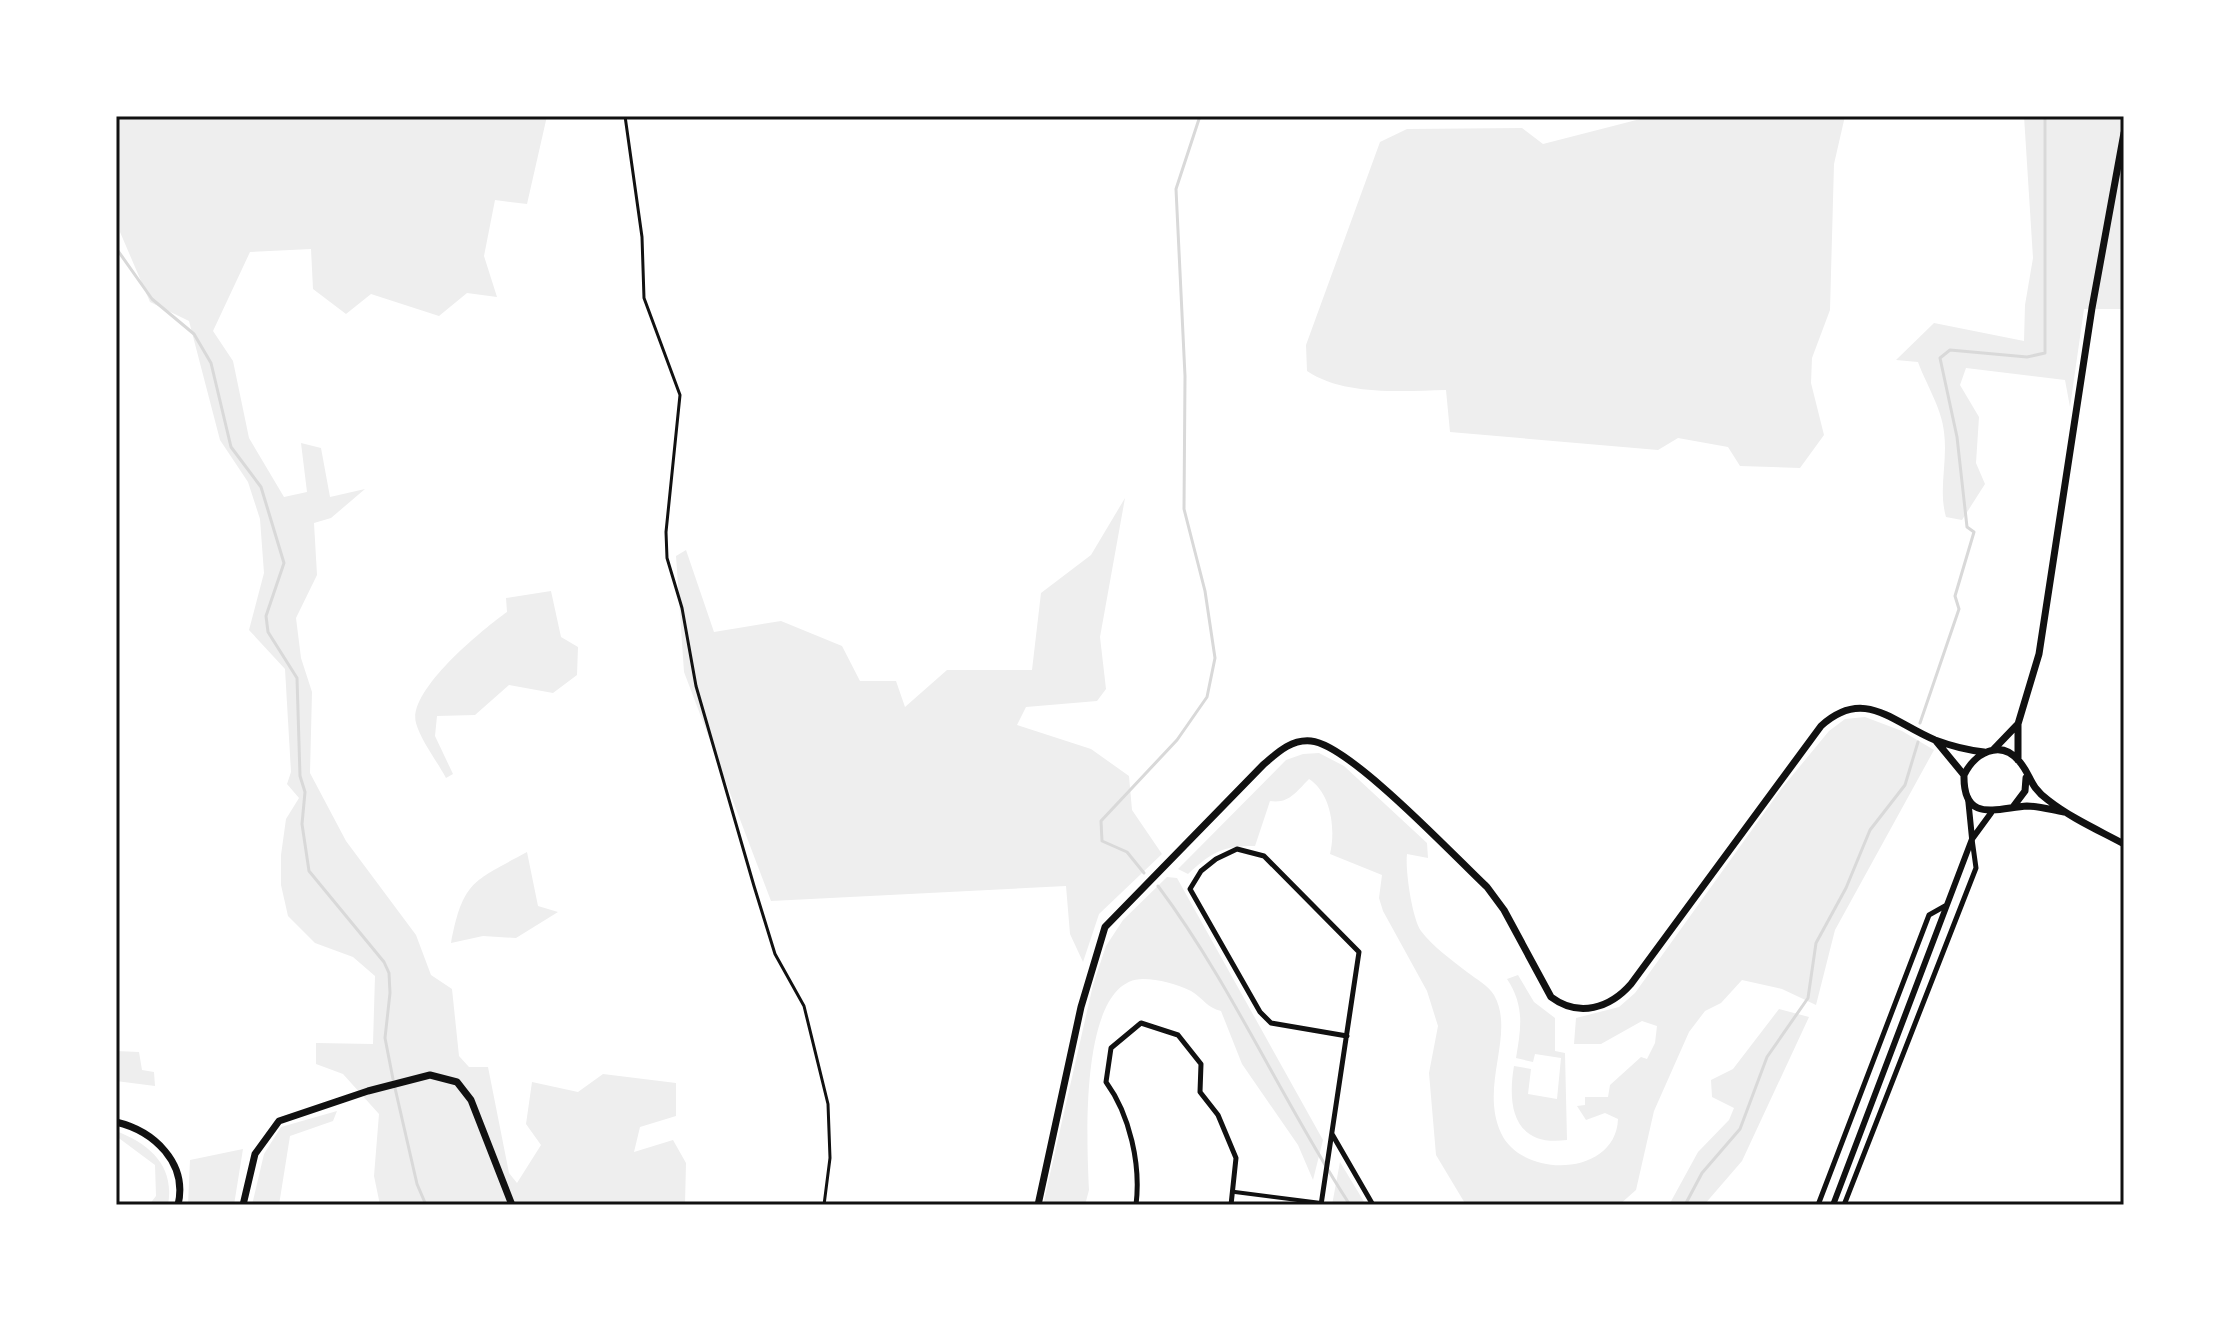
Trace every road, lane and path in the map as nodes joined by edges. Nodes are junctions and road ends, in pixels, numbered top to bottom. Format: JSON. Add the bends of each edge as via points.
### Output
{"nodes":[{"id":1,"x":625,"y":116,"type":"edge"},
{"id":2,"x":2124,"y":133,"type":"edge"},
{"id":3,"x":2018,"y":724,"type":"junction"},
{"id":4,"x":1934,"y":739,"type":"junction"},
{"id":5,"x":1993,"y":750,"type":"junction"},
{"id":6,"x":1984,"y":752,"type":"junction"},
{"id":7,"x":2018,"y":760,"type":"junction"},
{"id":8,"x":1964,"y":775,"type":"junction"},
{"id":9,"x":2026,"y":778,"type":"junction"},
{"id":10,"x":1968,"y":798,"type":"junction"},
{"id":11,"x":2013,"y":807,"type":"junction"},
{"id":12,"x":2064,"y":812,"type":"junction"},
{"id":13,"x":1991,"y":813,"type":"junction"},
{"id":14,"x":1972,"y":839,"type":"junction"},
{"id":15,"x":2124,"y":844,"type":"edge"},
{"id":16,"x":1945,"y":906,"type":"junction"},
{"id":17,"x":1347,"y":1036,"type":"junction"},
{"id":18,"x":116,"y":1122,"type":"edge"},
{"id":19,"x":1332,"y":1134,"type":"junction"},
{"id":20,"x":1235,"y":1192,"type":"junction"},
{"id":21,"x":1321,"y":1204,"type":"edge"},
{"id":22,"x":178,"y":1205,"type":"edge"},
{"id":23,"x":243,"y":1205,"type":"edge"},
{"id":24,"x":512,"y":1205,"type":"edge"},
{"id":25,"x":824,"y":1205,"type":"edge"},
{"id":26,"x":1038,"y":1205,"type":"edge"},
{"id":27,"x":1136,"y":1205,"type":"edge"},
{"id":28,"x":1231,"y":1205,"type":"edge"},
{"id":29,"x":1373,"y":1205,"type":"edge"},
{"id":30,"x":1818,"y":1205,"type":"edge"},
{"id":31,"x":1833,"y":1205,"type":"edge"},
{"id":32,"x":1844,"y":1205,"type":"edge"}],
"edges":[{"from":1,"to":25,"type":"lane","via":[[642,237],[644,298],[680,395],[667,558],[696,686],[754,886],[775,954],[804,1006],[828,1104],[830,1158]]},
{"from":2,"to":3,"type":"main road","via":[[2039,654]]},
{"from":3,"to":5,"type":"main road"},
{"from":3,"to":7,"type":"main road"},
{"from":4,"to":6,"type":"main road"},
{"from":4,"to":8,"type":"main road"},
{"from":4,"to":26,"type":"main road","via":[[1864,707],[1828,719],[1631,984],[1610,1003],[1589,1009],[1551,997],[1487,887],[1347,758],[1317,742],[1287,746],[1105,927],[1081,1007]]},
{"from":5,"to":6,"type":"main road"},
{"from":5,"to":7,"type":"main road"},
{"from":6,"to":8,"type":"main road"},
{"from":7,"to":9,"type":"main road"},
{"from":8,"to":10,"type":"main road"},
{"from":9,"to":11,"type":"main road","via":[[2025,791]]},
{"from":9,"to":12,"type":"main road"},
{"from":10,"to":13,"type":"main road"},
{"from":10,"to":14,"type":"street"},
{"from":11,"to":12,"type":"main road"},
{"from":11,"to":13,"type":"main road"},
{"from":12,"to":15,"type":"main road"},
{"from":13,"to":14,"type":"street"},
{"from":14,"to":16,"type":"street"},
{"from":14,"to":32,"type":"street","via":[[1976,868]]},
{"from":16,"to":30,"type":"street","via":[[1929,915]]},
{"from":16,"to":31,"type":"street"},
{"from":17,"to":17,"type":"street","via":[[1359,952],[1264,856],[1237,849],[1201,871],[1190,889],[1271,1023]]},
{"from":17,"to":19,"type":"street"},
{"from":18,"to":22,"type":"main road","via":[[146,1134],[164,1149],[179,1178]]},
{"from":19,"to":21,"type":"street"},
{"from":19,"to":29,"type":"street"},
{"from":20,"to":21,"type":"street"},
{"from":20,"to":27,"type":"street","via":[[1236,1158],[1218,1115],[1200,1092],[1201,1064],[1178,1035],[1141,1023],[1111,1048],[1106,1082],[1117,1097],[1140,1174]]},
{"from":20,"to":28,"type":"street"},
{"from":23,"to":24,"type":"main road","via":[[255,1154],[279,1121],[430,1075],[457,1082],[471,1100]]}]}
